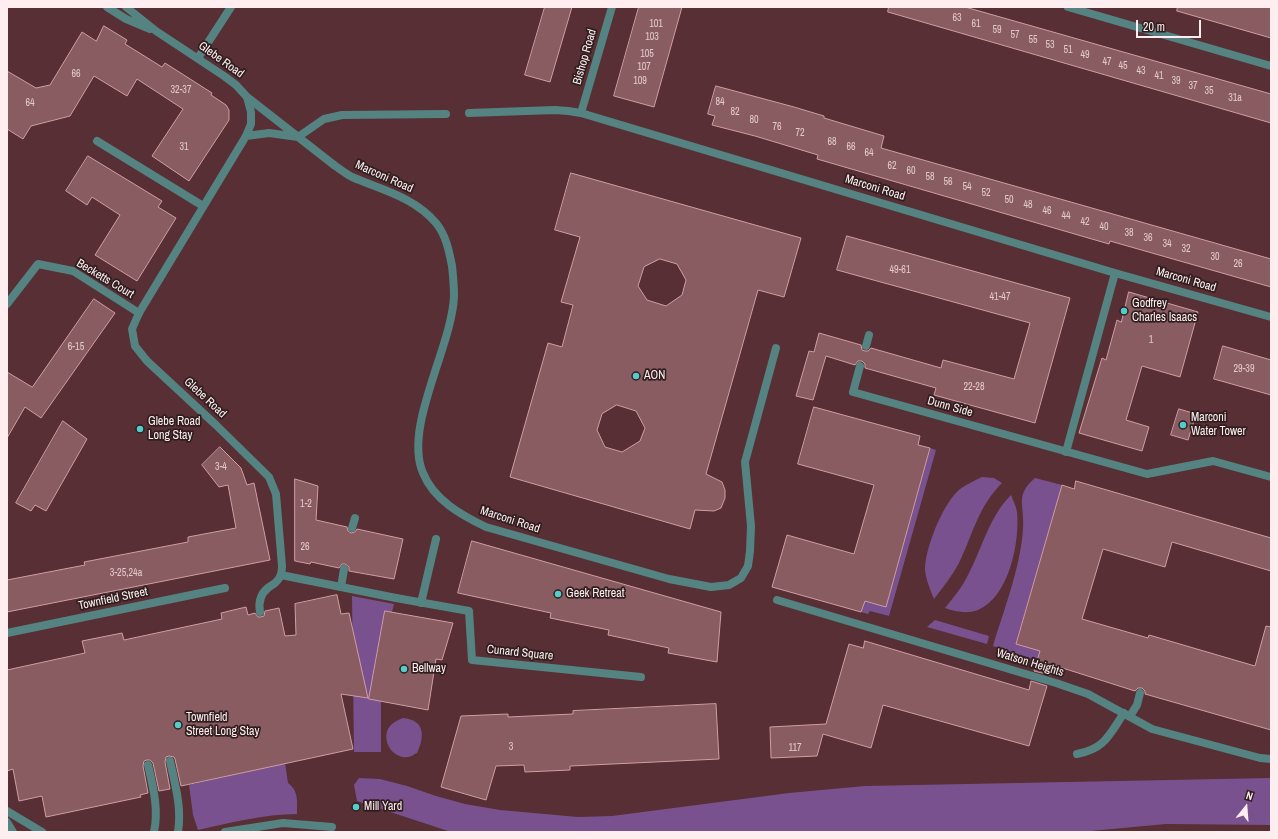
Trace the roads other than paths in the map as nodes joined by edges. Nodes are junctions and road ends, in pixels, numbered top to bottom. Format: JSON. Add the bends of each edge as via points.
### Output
{"nodes":[{"id":1,"x":107,"y":7,"type":"edge"},
{"id":2,"x":126,"y":7,"type":"edge"},
{"id":3,"x":231,"y":7,"type":"edge"},
{"id":4,"x":612,"y":7,"type":"edge"},
{"id":5,"x":1068,"y":7,"type":"edge"},
{"id":6,"x":156,"y":31,"type":"junction"},
{"id":7,"x":198,"y":58,"type":"junction"},
{"id":8,"x":1271,"y":66,"type":"edge"},
{"id":9,"x":247,"y":97,"type":"junction"},
{"id":10,"x":469,"y":113,"type":"dead end"},
{"id":11,"x":581,"y":113,"type":"junction"},
{"id":12,"x":446,"y":114,"type":"dead end"},
{"id":13,"x":246,"y":136,"type":"junction"},
{"id":14,"x":298,"y":137,"type":"junction"},
{"id":15,"x":97,"y":141,"type":"dead end"},
{"id":16,"x":203,"y":206,"type":"junction"},
{"id":17,"x":1115,"y":272,"type":"junction"},
{"id":18,"x":7,"y":304,"type":"edge"},
{"id":19,"x":139,"y":313,"type":"junction"},
{"id":20,"x":1271,"y":317,"type":"edge"},
{"id":21,"x":869,"y":335,"type":"dead end"},
{"id":22,"x":866,"y":346,"type":"dead end"},
{"id":23,"x":776,"y":348,"type":"dead end"},
{"id":24,"x":860,"y":366,"type":"dead end"},
{"id":25,"x":1066,"y":452,"type":"junction"},
{"id":26,"x":1271,"y":477,"type":"edge"},
{"id":27,"x":355,"y":518,"type":"dead end"},
{"id":28,"x":352,"y":528,"type":"dead end"},
{"id":29,"x":436,"y":539,"type":"dead end"},
{"id":30,"x":344,"y":570,"type":"dead end"},
{"id":31,"x":281,"y":575,"type":"junction"},
{"id":32,"x":341,"y":587,"type":"junction"},
{"id":33,"x":225,"y":588,"type":"dead end"},
{"id":34,"x":777,"y":600,"type":"dead end"},
{"id":35,"x":421,"y":603,"type":"junction"},
{"id":36,"x":260,"y":612,"type":"dead end"},
{"id":37,"x":7,"y":633,"type":"edge"},
{"id":38,"x":641,"y":677,"type":"dead end"},
{"id":39,"x":1140,"y":693,"type":"dead end"},
{"id":40,"x":1127,"y":714,"type":"junction"},
{"id":41,"x":1077,"y":754,"type":"dead end"},
{"id":42,"x":1271,"y":759,"type":"edge"},
{"id":43,"x":170,"y":761,"type":"dead end"},
{"id":44,"x":148,"y":765,"type":"dead end"},
{"id":45,"x":7,"y":811,"type":"edge"},
{"id":46,"x":7,"y":822,"type":"edge"},
{"id":47,"x":332,"y":827,"type":"dead end"},
{"id":48,"x":13,"y":832,"type":"edge"},
{"id":49,"x":42,"y":832,"type":"edge"},
{"id":50,"x":154,"y":832,"type":"edge"},
{"id":51,"x":178,"y":832,"type":"edge"},
{"id":52,"x":225,"y":832,"type":"edge"}],
"edges":[{"from":1,"to":6,"type":"street","name":"Glebe Road","via":[[126,19]]},
{"from":2,"to":6,"type":"street","name":"Glebe Road"},
{"from":3,"to":7,"type":"street"},
{"from":4,"to":11,"type":"street","name":"Bishop Road"},
{"from":5,"to":8,"type":"street"},
{"from":6,"to":7,"type":"street","name":"Glebe Road"},
{"from":7,"to":9,"type":"street","name":"Glebe Road","via":[[236,85]]},
{"from":9,"to":13,"type":"street","name":"Glebe Road","via":[[251,124]]},
{"from":9,"to":14,"type":"street","name":"Marconi Road"},
{"from":10,"to":11,"type":"street","name":"Marconi Road","via":[[555,110]]},
{"from":11,"to":17,"type":"street","name":"Marconi Road"},
{"from":12,"to":14,"type":"street","via":[[342,115],[324,119]]},
{"from":13,"to":14,"type":"street","via":[[269,133]]},
{"from":13,"to":16,"type":"street","name":"Glebe Road"},
{"from":14,"to":23,"type":"street","name":"Marconi Road","via":[[351,176],[415,204],[428,215],[444,236],[450,253],[454,296],[424,410],[418,458],[430,486],[441,499],[463,516],[486,527],[693,585],[728,585],[741,578],[748,566],[750,551],[751,526],[746,462]]},
{"from":15,"to":16,"type":"street"},
{"from":16,"to":19,"type":"street","name":"Glebe Road"},
{"from":17,"to":20,"type":"street","name":"Marconi Road"},
{"from":17,"to":25,"type":"street"},
{"from":18,"to":19,"type":"street","name":"Becketts Court","via":[[38,264],[73,271]]},
{"from":19,"to":31,"type":"street","name":"Glebe Road","via":[[132,329],[135,346],[147,361],[269,477],[276,494],[282,553]]},
{"from":21,"to":22,"type":"street"},
{"from":24,"to":25,"type":"street","name":"Dunn Side","via":[[853,392]]},
{"from":25,"to":26,"type":"street","name":"Dunn Side","via":[[1147,474],[1213,461]]},
{"from":27,"to":28,"type":"street"},
{"from":29,"to":35,"type":"street"},
{"from":30,"to":32,"type":"street"},
{"from":31,"to":32,"type":"street"},
{"from":31,"to":36,"type":"street","via":[[260,598]]},
{"from":32,"to":35,"type":"street","name":"Cunard Square"},
{"from":33,"to":37,"type":"street","name":"Townfield Street"},
{"from":34,"to":40,"type":"street","name":"Watson Heights","via":[[1056,683],[1088,694]]},
{"from":35,"to":38,"type":"street","name":"Cunard Square","via":[[469,611],[472,660]]},
{"from":39,"to":40,"type":"street","via":[[1137,705]]},
{"from":40,"to":41,"type":"street","via":[[1098,748]]},
{"from":40,"to":42,"type":"street","name":"Watson Heights","via":[[1152,729]]},
{"from":43,"to":51,"type":"street","via":[[179,805]]},
{"from":44,"to":50,"type":"street","via":[[157,816]]},
{"from":45,"to":49,"type":"street"},
{"from":46,"to":48,"type":"street"},
{"from":47,"to":52,"type":"street","via":[[283,823]]}]}
